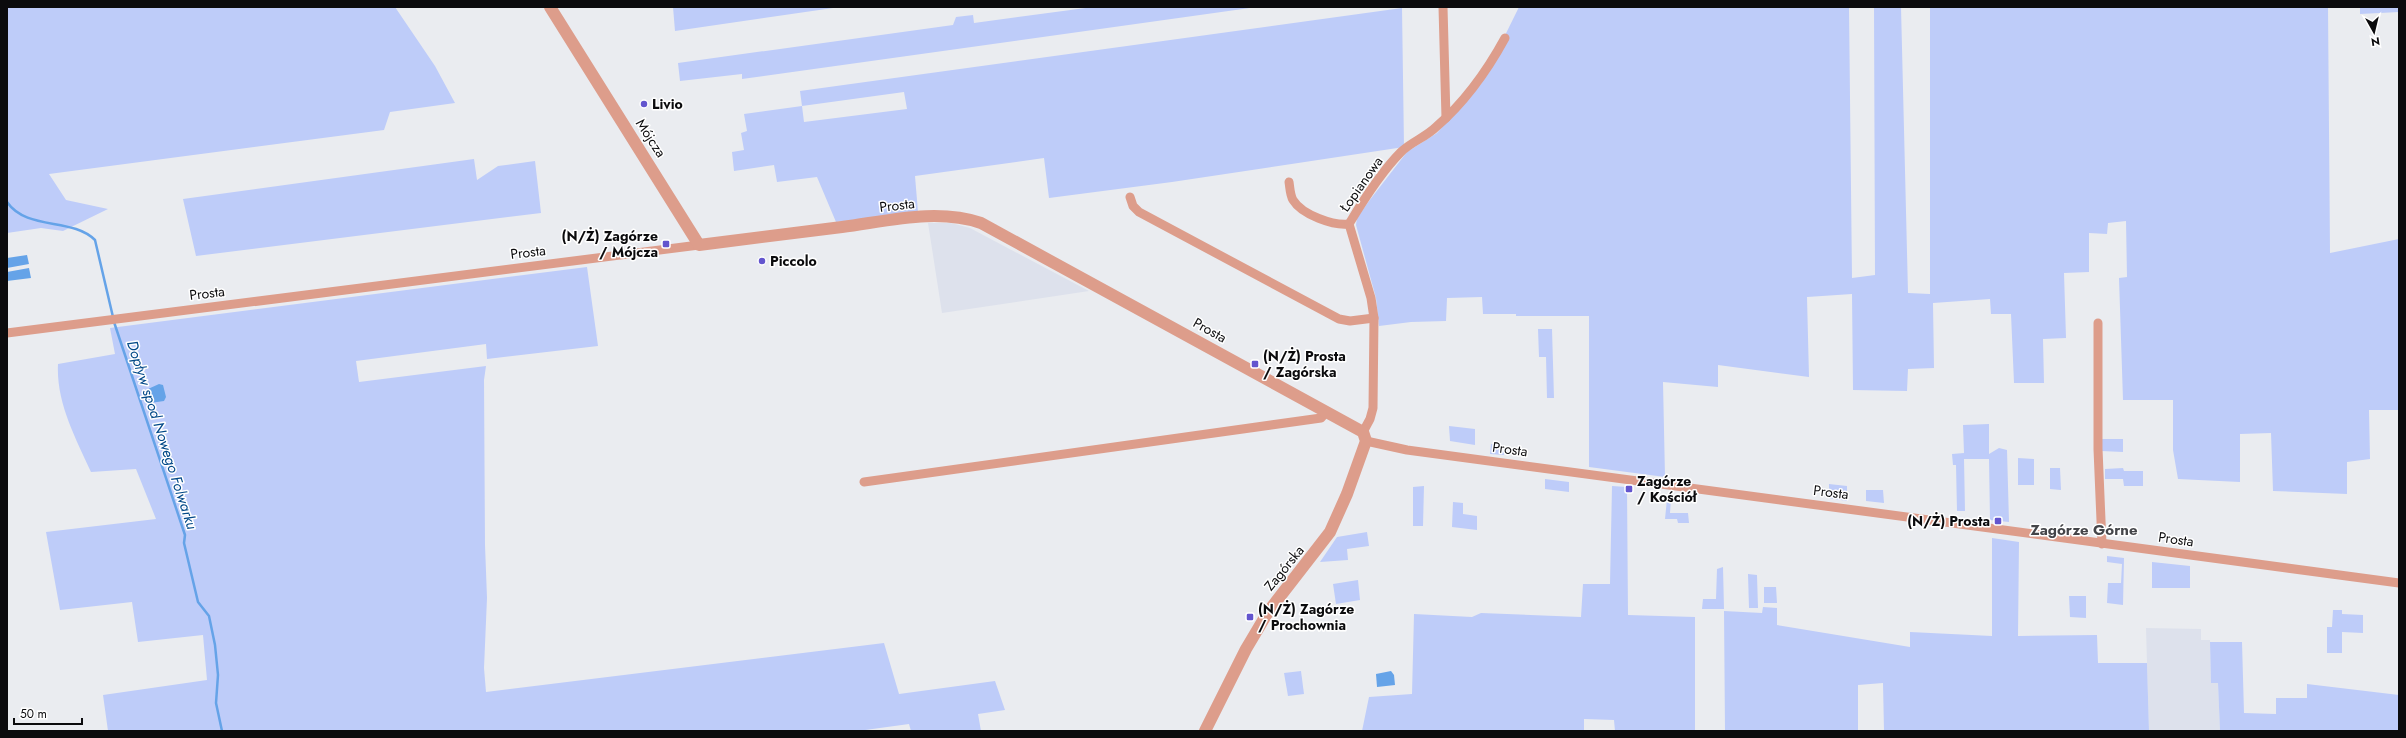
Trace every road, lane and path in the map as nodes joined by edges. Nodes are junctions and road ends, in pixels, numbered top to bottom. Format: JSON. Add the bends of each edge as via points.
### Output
{"nodes":[{"id":1,"x":550,"y":7,"type":"edge"},
{"id":2,"x":1443,"y":7,"type":"edge"},
{"id":3,"x":1505,"y":38,"type":"dead end"},
{"id":4,"x":1446,"y":118,"type":"junction"},
{"id":5,"x":1288,"y":182,"type":"dead end"},
{"id":6,"x":1130,"y":197,"type":"dead end"},
{"id":7,"x":1349,"y":224,"type":"junction"},
{"id":8,"x":700,"y":245,"type":"junction"},
{"id":9,"x":1374,"y":318,"type":"junction"},
{"id":10,"x":2098,"y":323,"type":"dead end"},
{"id":11,"x":7,"y":333,"type":"edge"},
{"id":12,"x":1326,"y":412,"type":"junction"},
{"id":13,"x":1364,"y":437,"type":"junction"},
{"id":14,"x":864,"y":482,"type":"dead end"},
{"id":15,"x":2102,"y":544,"type":"junction"},
{"id":16,"x":2399,"y":583,"type":"edge"},
{"id":17,"x":1205,"y":731,"type":"edge"}],
"edges":[{"from":1,"to":8,"type":"street","name":"Mójcza"},
{"from":2,"to":4,"type":"street"},
{"from":3,"to":4,"type":"street","name":"Łopianowa","via":[[1473,89]]},
{"from":4,"to":7,"type":"street","name":"Łopianowa","via":[[1425,137],[1402,151],[1363,201]]},
{"from":5,"to":7,"type":"street","via":[[1292,199],[1297,205],[1329,223]]},
{"from":6,"to":9,"type":"street","via":[[1138,212],[1334,317],[1350,321]]},
{"from":7,"to":9,"type":"street","name":"Łopianowa","via":[[1371,298]]},
{"from":8,"to":11,"type":"street","name":"Prosta"},
{"from":8,"to":12,"type":"street","name":"Prosta","via":[[908,218],[946,215],[962,217],[981,223]]},
{"from":9,"to":13,"type":"street","name":"Łopianowa","via":[[1373,408]]},
{"from":10,"to":15,"type":"street","via":[[2098,449]]},
{"from":12,"to":13,"type":"street","name":"Prosta"},
{"from":12,"to":14,"type":"street","via":[[1321,418]]},
{"from":13,"to":15,"type":"street","name":"Prosta","via":[[1407,450]]},
{"from":13,"to":17,"type":"street","name":"Zagórska","via":[[1347,494],[1330,532],[1268,612],[1246,649]]},
{"from":15,"to":16,"type":"street","name":"Prosta"}]}
